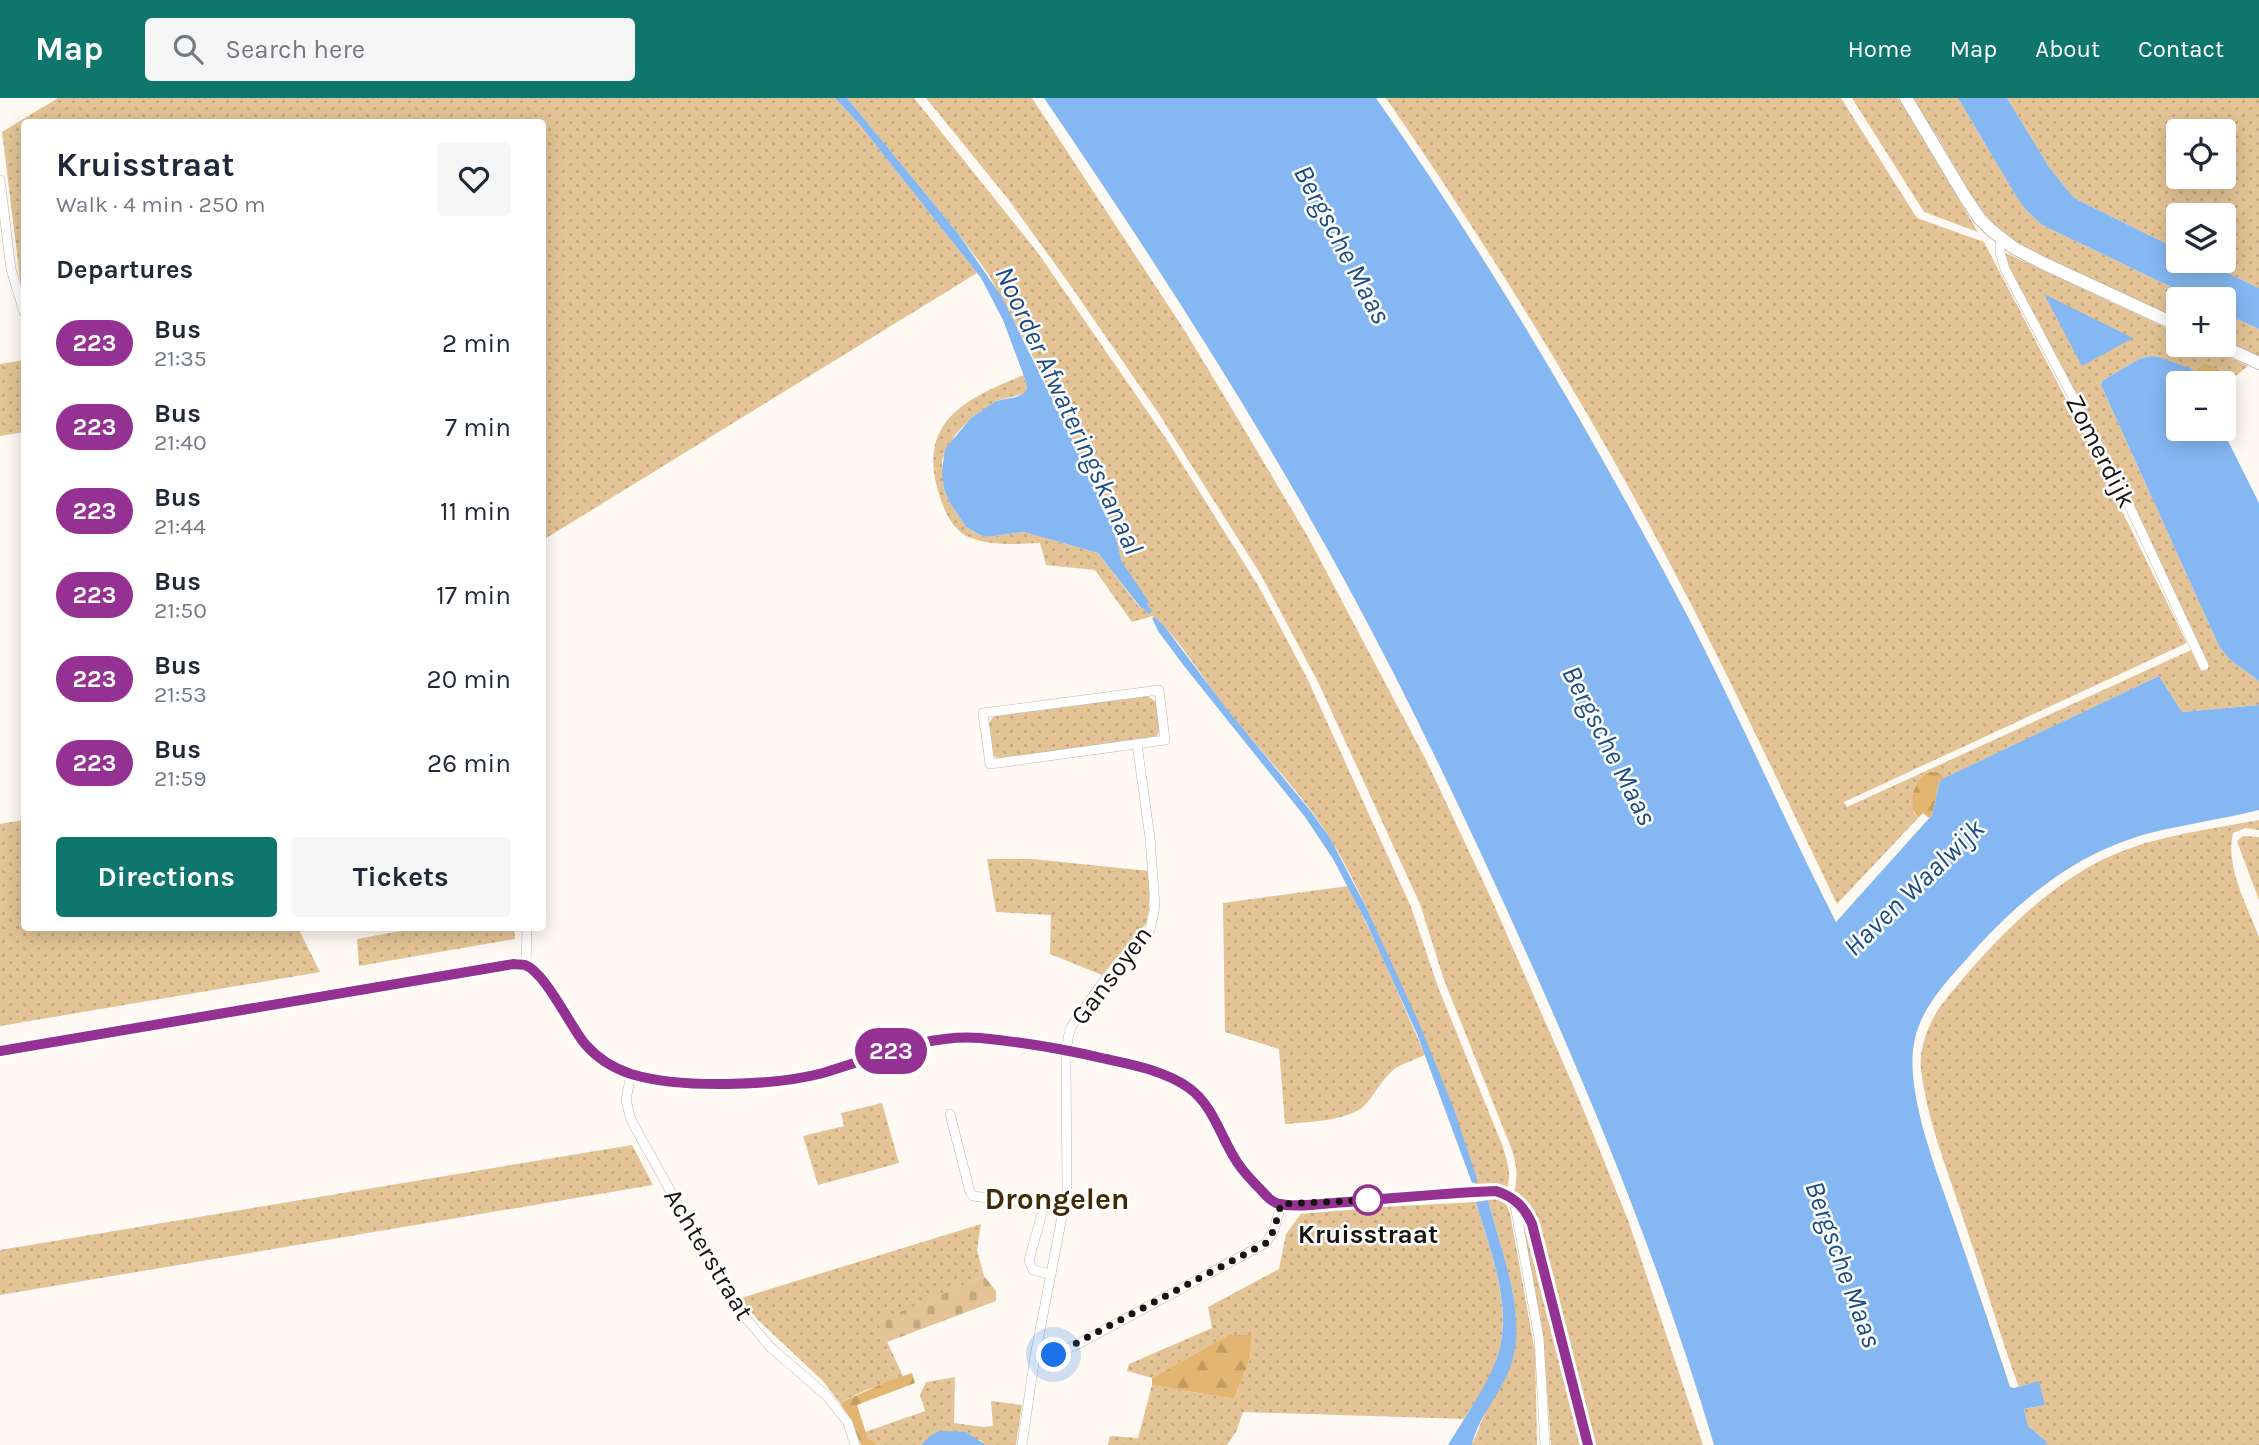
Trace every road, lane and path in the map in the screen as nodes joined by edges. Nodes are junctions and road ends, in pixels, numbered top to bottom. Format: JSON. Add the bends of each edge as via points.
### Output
{"nodes":[{"id":1,"x":1906,"y":98,"type":"edge"},
{"id":2,"x":0,"y":180,"type":"edge"},
{"id":3,"x":2001,"y":238,"type":"junction"},
{"id":4,"x":21,"y":302,"type":"edge"},
{"id":5,"x":2166,"y":320,"type":"edge"},
{"id":6,"x":2236,"y":352,"type":"edge"},
{"id":7,"x":2259,"y":363,"type":"edge"},
{"id":8,"x":2204,"y":666,"type":"dead end"},
{"id":9,"x":1137,"y":744,"type":"junction"},
{"id":10,"x":527,"y":931,"type":"edge"},
{"id":11,"x":526,"y":965,"type":"junction"},
{"id":12,"x":1067,"y":1050,"type":"junction"},
{"id":13,"x":0,"y":1051,"type":"edge"},
{"id":14,"x":631,"y":1074,"type":"junction"},
{"id":15,"x":950,"y":1114,"type":"dead end"},
{"id":16,"x":1513,"y":1198,"type":"junction"},
{"id":17,"x":1281,"y":1204,"type":"junction"},
{"id":18,"x":1044,"y":1206,"type":"junction"},
{"id":19,"x":1065,"y":1208,"type":"junction"},
{"id":20,"x":1050,"y":1274,"type":"junction"},
{"id":21,"x":1035,"y":1356,"type":"junction"},
{"id":22,"x":855,"y":1445,"type":"edge"},
{"id":23,"x":1022,"y":1445,"type":"edge"},
{"id":24,"x":1545,"y":1445,"type":"edge"},
{"id":25,"x":1588,"y":1445,"type":"edge"}],
"edges":[{"from":1,"to":3,"type":"street","via":[[1980,219]]},
{"from":2,"to":4,"type":"street","via":[[11,268]]},
{"from":3,"to":5,"type":"street","via":[[2043,264]]},
{"from":3,"to":8,"type":"street","name":"Zomerdijk","via":[[2006,269],[2121,488]]},
{"from":6,"to":7,"type":"street"},
{"from":9,"to":9,"type":"street","via":[[990,764],[983,713],[1159,690],[1166,740]]},
{"from":9,"to":12,"type":"street","name":"Gansoyen","via":[[1150,838],[1153,920],[1144,940],[1081,1011],[1071,1027]]},
{"from":10,"to":11,"type":"street"},
{"from":11,"to":13,"type":"street","via":[[501,965]]},
{"from":11,"to":14,"type":"street","via":[[547,986],[586,1045],[607,1065]]},
{"from":12,"to":14,"type":"street","via":[[978,1038],[951,1039],[787,1079],[662,1081]]},
{"from":12,"to":17,"type":"street","via":[[1143,1068],[1188,1088],[1204,1103],[1237,1162],[1267,1196]]},
{"from":12,"to":19,"type":"street","name":"Gansoyen"},
{"from":14,"to":22,"type":"street","name":"Achterstraat","via":[[626,1100],[631,1120],[731,1300],[769,1347],[827,1396],[848,1423]]},
{"from":15,"to":18,"type":"street","via":[[973,1196]]},
{"from":16,"to":17,"type":"street","via":[[1496,1191]]},
{"from":16,"to":24,"type":"street","via":[[1539,1338]]},
{"from":16,"to":25,"type":"street","via":[[1532,1224]]},
{"from":17,"to":21,"type":"street","via":[[1266,1243],[1080,1343],[1054,1355]]},
{"from":18,"to":19,"type":"street"},
{"from":18,"to":20,"type":"street","via":[[1029,1260],[1032,1270]]},
{"from":19,"to":20,"type":"street","name":"Gansoyen"},
{"from":20,"to":21,"type":"street","name":"Gansoyen"},
{"from":21,"to":23,"type":"street","name":"Gansoyen"}]}
